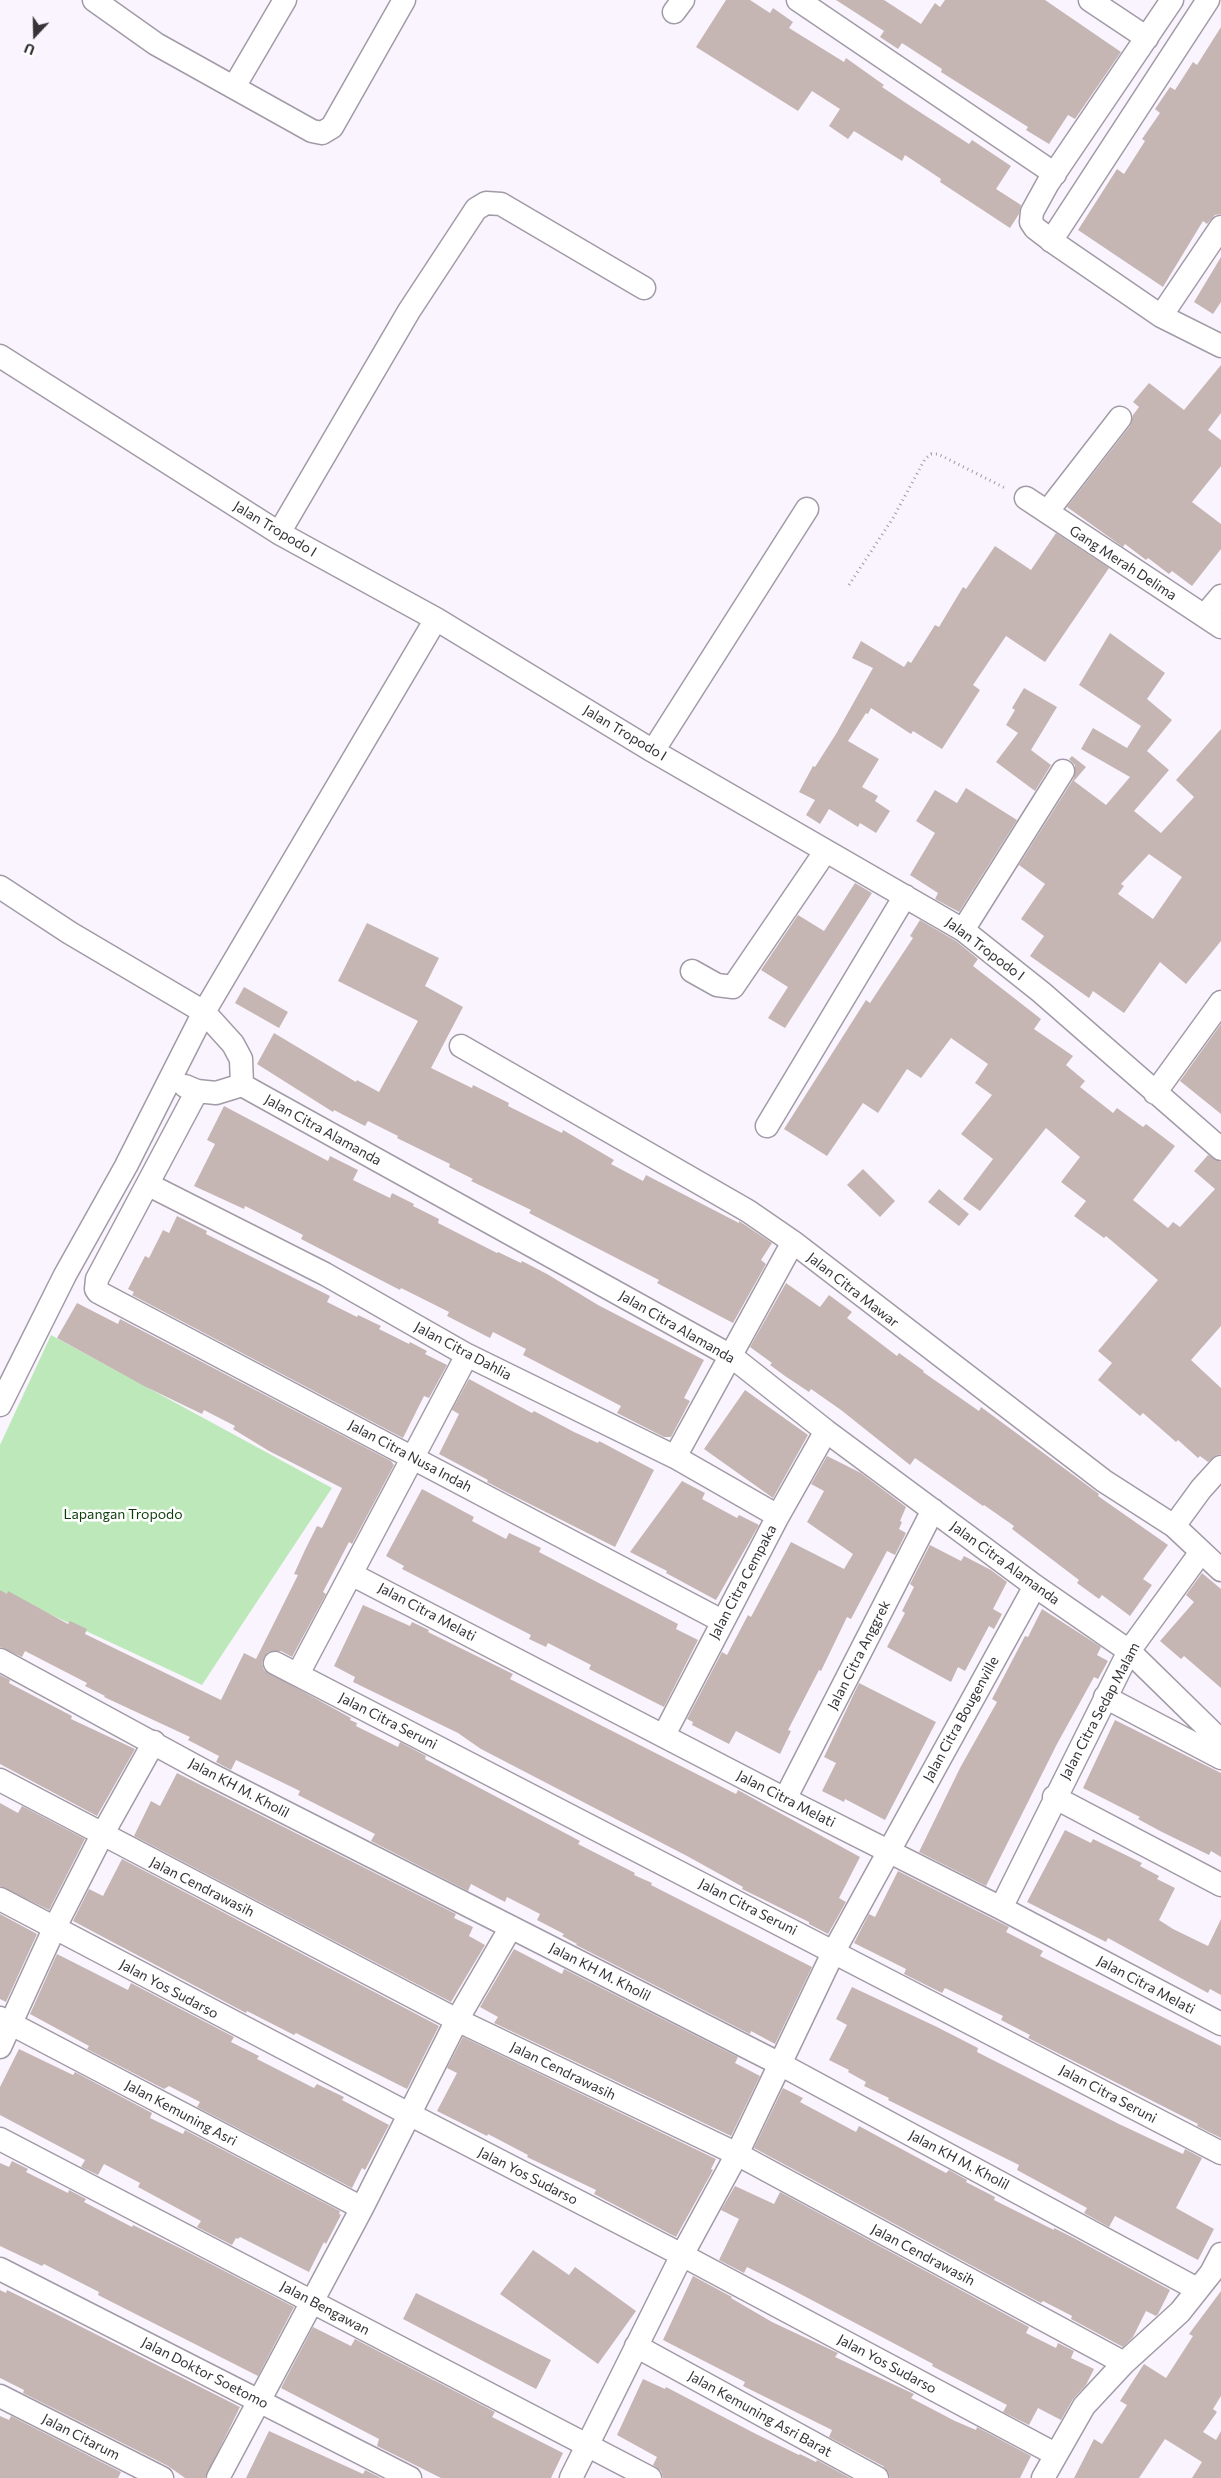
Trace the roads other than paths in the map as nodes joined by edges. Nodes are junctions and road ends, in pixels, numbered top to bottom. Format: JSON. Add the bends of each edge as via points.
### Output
{"nodes":[{"id":1,"x":94,"y":0,"type":"edge"},
{"id":2,"x":285,"y":0,"type":"edge"},
{"id":3,"x":404,"y":0,"type":"edge"},
{"id":4,"x":798,"y":0,"type":"edge"},
{"id":5,"x":1090,"y":0,"type":"edge"},
{"id":6,"x":1172,"y":0,"type":"edge"},
{"id":7,"x":1208,"y":0,"type":"edge"},
{"id":8,"x":1146,"y":38,"type":"junction"},
{"id":9,"x":234,"y":87,"type":"junction"},
{"id":10,"x":1055,"y":174,"type":"junction"},
{"id":11,"x":1221,"y":227,"type":"edge"},
{"id":12,"x":1051,"y":241,"type":"junction"},
{"id":13,"x":644,"y":288,"type":"dead end"},
{"id":14,"x":1161,"y":316,"type":"junction"},
{"id":15,"x":1221,"y":346,"type":"edge"},
{"id":16,"x":0,"y":356,"type":"edge"},
{"id":17,"x":1120,"y":418,"type":"dead end"},
{"id":18,"x":1026,"y":498,"type":"road end"},
{"id":19,"x":807,"y":509,"type":"dead end"},
{"id":20,"x":1047,"y":512,"type":"junction"},
{"id":21,"x":279,"y":533,"type":"junction"},
{"id":22,"x":1221,"y":596,"type":"edge"},
{"id":23,"x":436,"y":619,"type":"junction"},
{"id":24,"x":1213,"y":621,"type":"edge"},
{"id":25,"x":653,"y":751,"type":"junction"},
{"id":26,"x":1063,"y":771,"type":"dead end"},
{"id":27,"x":825,"y":852,"type":"junction"},
{"id":28,"x":0,"y":887,"type":"edge"},
{"id":29,"x":905,"y":896,"type":"junction"},
{"id":30,"x":962,"y":930,"type":"junction"},
{"id":31,"x":692,"y":971,"type":"dead end"},
{"id":32,"x":1221,"y":1002,"type":"edge"},
{"id":33,"x":204,"y":1012,"type":"junction"},
{"id":34,"x":461,"y":1046,"type":"dead end"},
{"id":35,"x":171,"y":1079,"type":"junction"},
{"id":36,"x":242,"y":1085,"type":"junction"},
{"id":37,"x":197,"y":1091,"type":"junction"},
{"id":38,"x":1156,"y":1092,"type":"junction"},
{"id":39,"x":767,"y":1126,"type":"dead end"},
{"id":40,"x":1221,"y":1149,"type":"edge"},
{"id":41,"x":149,"y":1185,"type":"junction"},
{"id":42,"x":793,"y":1242,"type":"junction"},
{"id":43,"x":467,"y":1355,"type":"junction"},
{"id":44,"x":731,"y":1356,"type":"junction"},
{"id":45,"x":0,"y":1405,"type":"edge"},
{"id":46,"x":826,"y":1432,"type":"junction"},
{"id":47,"x":675,"y":1457,"type":"junction"},
{"id":48,"x":414,"y":1458,"type":"junction"},
{"id":49,"x":1221,"y":1467,"type":"edge"},
{"id":50,"x":933,"y":1510,"type":"junction"},
{"id":51,"x":778,"y":1516,"type":"junction"},
{"id":52,"x":1174,"y":1526,"type":"junction"},
{"id":53,"x":1201,"y":1552,"type":"junction"},
{"id":54,"x":1221,"y":1570,"type":"edge"},
{"id":55,"x":351,"y":1574,"type":"junction"},
{"id":56,"x":1035,"y":1586,"type":"junction"},
{"id":57,"x":722,"y":1622,"type":"junction"},
{"id":58,"x":1130,"y":1651,"type":"junction"},
{"id":59,"x":0,"y":1660,"type":"edge"},
{"id":60,"x":275,"y":1663,"type":"dead end"},
{"id":61,"x":298,"y":1674,"type":"junction"},
{"id":62,"x":1105,"y":1697,"type":"junction"},
{"id":63,"x":664,"y":1735,"type":"junction"},
{"id":64,"x":1221,"y":1741,"type":"edge"},
{"id":65,"x":154,"y":1742,"type":"junction"},
{"id":66,"x":1221,"y":1758,"type":"edge"},
{"id":67,"x":0,"y":1780,"type":"edge"},
{"id":68,"x":1054,"y":1797,"type":"junction"},
{"id":69,"x":785,"y":1799,"type":"junction"},
{"id":70,"x":102,"y":1835,"type":"junction"},
{"id":71,"x":888,"y":1852,"type":"junction"},
{"id":72,"x":1221,"y":1885,"type":"edge"},
{"id":73,"x":0,"y":1899,"type":"edge"},
{"id":74,"x":1000,"y":1908,"type":"junction"},
{"id":75,"x":511,"y":1927,"type":"junction"},
{"id":76,"x":54,"y":1929,"type":"junction"},
{"id":77,"x":834,"y":1951,"type":"junction"},
{"id":78,"x":457,"y":2020,"type":"junction"},
{"id":79,"x":5,"y":2021,"type":"edge"},
{"id":80,"x":1221,"y":2024,"type":"edge"},
{"id":81,"x":0,"y":2046,"type":"edge"},
{"id":82,"x":780,"y":2064,"type":"junction"},
{"id":83,"x":409,"y":2114,"type":"junction"},
{"id":84,"x":0,"y":2139,"type":"edge"},
{"id":85,"x":1221,"y":2153,"type":"edge"},
{"id":86,"x":737,"y":2154,"type":"junction"},
{"id":87,"x":362,"y":2208,"type":"junction"},
{"id":88,"x":682,"y":2255,"type":"junction"},
{"id":89,"x":0,"y":2269,"type":"edge"},
{"id":90,"x":1213,"y":2274,"type":"edge"},
{"id":91,"x":313,"y":2302,"type":"junction"},
{"id":92,"x":639,"y":2348,"type":"junction"},
{"id":93,"x":1124,"y":2363,"type":"junction"},
{"id":94,"x":0,"y":2396,"type":"edge"},
{"id":95,"x":258,"y":2400,"type":"junction"},
{"id":96,"x":587,"y":2446,"type":"junction"},
{"id":97,"x":1055,"y":2454,"type":"junction"},
{"id":98,"x":162,"y":2478,"type":"edge"},
{"id":99,"x":218,"y":2478,"type":"edge"},
{"id":100,"x":410,"y":2478,"type":"edge"},
{"id":101,"x":571,"y":2478,"type":"edge"},
{"id":102,"x":650,"y":2478,"type":"edge"},
{"id":103,"x":878,"y":2478,"type":"edge"},
{"id":104,"x":1042,"y":2478,"type":"edge"}],
"edges":[{"from":1,"to":9,"type":"street","via":[[156,44]]},
{"from":2,"to":9,"type":"street"},
{"from":3,"to":9,"type":"street","via":[[332,127],[322,133],[312,131]]},
{"from":4,"to":10,"type":"street"},
{"from":5,"to":8,"type":"street"},
{"from":6,"to":8,"type":"street"},
{"from":7,"to":12,"type":"street"},
{"from":8,"to":10,"type":"street"},
{"from":10,"to":12,"type":"street","via":[[1032,212],[1031,222]]},
{"from":11,"to":14,"type":"street"},
{"from":12,"to":14,"type":"street"},
{"from":13,"to":21,"type":"street","via":[[501,204],[486,203],[476,209],[409,311]]},
{"from":14,"to":15,"type":"street"},
{"from":16,"to":21,"type":"street","name":"Jalan Tropodo I"},
{"from":17,"to":20,"type":"street"},
{"from":18,"to":20,"type":"street","name":"Gang Merah Delima"},
{"from":19,"to":25,"type":"street"},
{"from":20,"to":24,"type":"street","name":"Gang Merah Delima"},
{"from":21,"to":23,"type":"street","name":"Jalan Tropodo I"},
{"from":22,"to":24,"type":"street"},
{"from":23,"to":25,"type":"street","name":"Jalan Tropodo I"},
{"from":23,"to":33,"type":"street"},
{"from":25,"to":27,"type":"street","name":"Jalan Tropodo I"},
{"from":26,"to":30,"type":"street"},
{"from":27,"to":29,"type":"street","name":"Jalan Tropodo I"},
{"from":27,"to":31,"type":"street","via":[[733,987],[717,985]]},
{"from":28,"to":33,"type":"street","via":[[70,933]]},
{"from":29,"to":30,"type":"street","name":"Jalan Tropodo I"},
{"from":29,"to":39,"type":"street"},
{"from":30,"to":38,"type":"street","name":"Jalan Tropodo I","via":[[1041,992]]},
{"from":32,"to":38,"type":"street"},
{"from":33,"to":35,"type":"street"},
{"from":33,"to":36,"type":"street","via":[[233,1044],[241,1059]]},
{"from":34,"to":42,"type":"street","name":"Jalan Citra Mawar","via":[[748,1211]]},
{"from":35,"to":37,"type":"street"},
{"from":35,"to":45,"type":"street","via":[[65,1275]]},
{"from":36,"to":37,"type":"street","via":[[216,1093]]},
{"from":36,"to":44,"type":"street","name":"Jalan Citra Alamanda"},
{"from":37,"to":41,"type":"street"},
{"from":38,"to":40,"type":"street","name":"Jalan Tropodo I"},
{"from":41,"to":43,"type":"street","name":"Jalan Citra Dahlia","via":[[324,1274]]},
{"from":41,"to":48,"type":"street","name":"Jalan Citra Nusa Indah","via":[[97,1279],[98,1292]]},
{"from":42,"to":44,"type":"street"},
{"from":42,"to":52,"type":"street","name":"Jalan Citra Mawar","via":[[1104,1481]]},
{"from":43,"to":47,"type":"street","name":"Jalan Citra Dahlia"},
{"from":43,"to":48,"type":"street"},
{"from":44,"to":46,"type":"street","name":"Jalan Citra Alamanda"},
{"from":44,"to":47,"type":"street"},
{"from":46,"to":50,"type":"street","name":"Jalan Citra Alamanda"},
{"from":46,"to":51,"type":"street","name":"Jalan Citra Cempaka"},
{"from":47,"to":51,"type":"street","name":"Jalan Citra Dahlia"},
{"from":48,"to":55,"type":"street"},
{"from":48,"to":57,"type":"street","name":"Jalan Citra Nusa Indah"},
{"from":49,"to":52,"type":"street"},
{"from":50,"to":56,"type":"street","name":"Jalan Citra Alamanda"},
{"from":50,"to":69,"type":"street","name":"Jalan Citra Anggrek"},
{"from":51,"to":57,"type":"street","name":"Jalan Citra Cempaka"},
{"from":52,"to":53,"type":"street","name":"Jalan Citra Mawar"},
{"from":53,"to":54,"type":"street","name":"Jalan Citra Mawar"},
{"from":53,"to":58,"type":"street","name":"Jalan Citra Sedap Malam"},
{"from":55,"to":61,"type":"street"},
{"from":55,"to":63,"type":"street","name":"Jalan Citra Melati"},
{"from":56,"to":58,"type":"street","name":"Jalan Citra Alamanda"},
{"from":56,"to":71,"type":"street","name":"Jalan Citra Bougenville"},
{"from":57,"to":63,"type":"street","name":"Jalan Citra Cempaka"},
{"from":58,"to":62,"type":"street","name":"Jalan Citra Sedap Malam"},
{"from":58,"to":64,"type":"street","name":"Jalan Citra Alamanda"},
{"from":59,"to":65,"type":"street","name":"Jalan KH M. Kholil"},
{"from":60,"to":61,"type":"street","name":"Jalan Citra Seruni"},
{"from":61,"to":77,"type":"street","name":"Jalan Citra Seruni"},
{"from":62,"to":66,"type":"street"},
{"from":62,"to":68,"type":"street","name":"Jalan Citra Sedap Malam"},
{"from":63,"to":69,"type":"street","name":"Jalan Citra Melati"},
{"from":65,"to":70,"type":"street"},
{"from":65,"to":75,"type":"street","name":"Jalan KH M. Kholil","via":[[206,1772]]},
{"from":67,"to":70,"type":"street","name":"Jalan Cendrawasih"},
{"from":68,"to":72,"type":"street"},
{"from":68,"to":74,"type":"street","name":"Jalan Citra Sedap Malam"},
{"from":69,"to":71,"type":"street","name":"Jalan Citra Melati"},
{"from":70,"to":76,"type":"street"},
{"from":70,"to":78,"type":"street","name":"Jalan Cendrawasih"},
{"from":71,"to":74,"type":"street","name":"Jalan Citra Melati"},
{"from":71,"to":77,"type":"street","name":"Jalan Citra Bougenville"},
{"from":73,"to":76,"type":"street","name":"Jalan Yos Sudarso"},
{"from":74,"to":80,"type":"street","name":"Jalan Citra Melati"},
{"from":75,"to":78,"type":"street"},
{"from":75,"to":82,"type":"street","name":"Jalan KH M. Kholil"},
{"from":76,"to":79,"type":"street"},
{"from":76,"to":83,"type":"street","name":"Jalan Yos Sudarso"},
{"from":77,"to":82,"type":"street","name":"Jalan Citra Bougenville"},
{"from":77,"to":85,"type":"street","name":"Jalan Citra Seruni"},
{"from":78,"to":83,"type":"street"},
{"from":78,"to":86,"type":"street","name":"Jalan Cendrawasih"},
{"from":79,"to":81,"type":"street"},
{"from":79,"to":87,"type":"street","name":"Jalan Kemuning Asri"},
{"from":82,"to":86,"type":"street","name":"Jalan Citra Bougenville"},
{"from":82,"to":90,"type":"street","name":"Jalan KH M. Kholil"},
{"from":83,"to":87,"type":"street"},
{"from":83,"to":88,"type":"street","name":"Jalan Yos Sudarso"},
{"from":84,"to":91,"type":"street","name":"Jalan Bengawan"},
{"from":86,"to":88,"type":"street","name":"Jalan Citra Bougenville"},
{"from":86,"to":93,"type":"street","name":"Jalan Cendrawasih"},
{"from":87,"to":91,"type":"street"},
{"from":88,"to":92,"type":"street","name":"Jalan Citra Bougenville"},
{"from":88,"to":97,"type":"street","name":"Jalan Yos Sudarso"},
{"from":89,"to":95,"type":"street","name":"Jalan Doktor Soetomo"},
{"from":90,"to":93,"type":"street","via":[[1180,2312]]},
{"from":91,"to":95,"type":"street"},
{"from":91,"to":96,"type":"street","name":"Jalan Bengawan"},
{"from":92,"to":96,"type":"street","name":"Jalan Citra Bougenville"},
{"from":92,"to":103,"type":"street","name":"Jalan Kemuning Asri Barat"},
{"from":93,"to":97,"type":"street","via":[[1084,2406]]},
{"from":94,"to":98,"type":"street","name":"Jalan Citarum"},
{"from":95,"to":99,"type":"street"},
{"from":95,"to":100,"type":"street","name":"Jalan Doktor Soetomo"},
{"from":96,"to":101,"type":"street","name":"Jalan Citra Bougenville"},
{"from":96,"to":102,"type":"street","name":"Jalan Bengawan"},
{"from":97,"to":104,"type":"street"}]}
